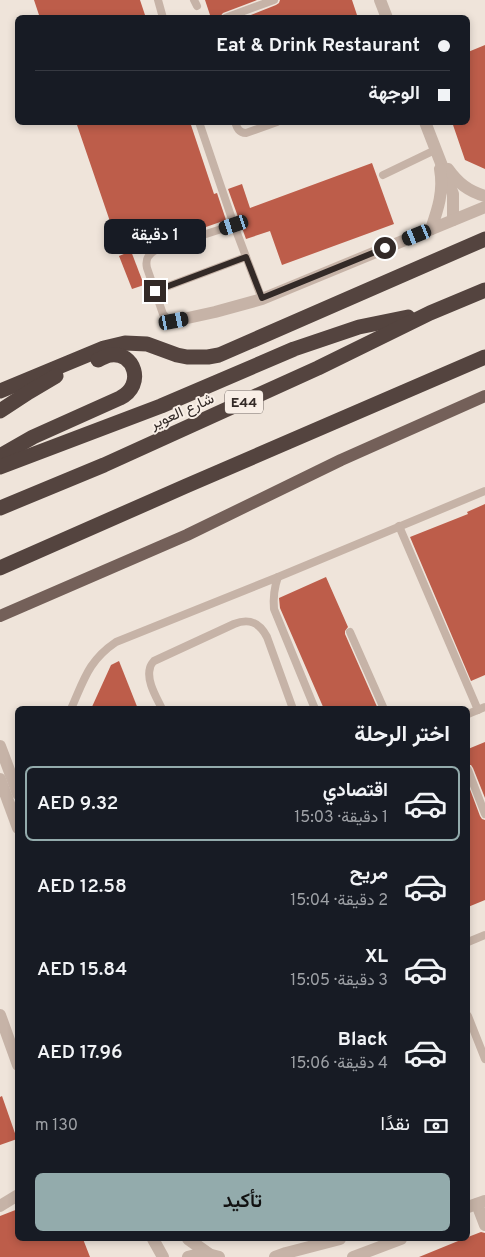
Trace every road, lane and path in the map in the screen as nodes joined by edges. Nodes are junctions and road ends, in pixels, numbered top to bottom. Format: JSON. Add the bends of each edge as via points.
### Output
{"nodes":[{"id":1,"x":158,"y":0,"type":"edge"},
{"id":2,"x":274,"y":0,"type":"edge"},
{"id":3,"x":380,"y":0,"type":"edge"},
{"id":4,"x":162,"y":15,"type":"edge"},
{"id":5,"x":233,"y":15,"type":"edge"},
{"id":6,"x":385,"y":15,"type":"edge"},
{"id":7,"x":200,"y":125,"type":"edge"},
{"id":8,"x":236,"y":125,"type":"edge"},
{"id":9,"x":269,"y":125,"type":"edge"},
{"id":10,"x":426,"y":125,"type":"edge"},
{"id":11,"x":435,"y":150,"type":"junction"},
{"id":12,"x":383,"y":175,"type":"dead end"},
{"id":13,"x":485,"y":196,"type":"edge"},
{"id":14,"x":485,"y":206,"type":"edge"},
{"id":15,"x":453,"y":220,"type":"junction"},
{"id":16,"x":234,"y":225,"type":"junction"},
{"id":17,"x":431,"y":229,"type":"junction"},
{"id":18,"x":485,"y":238,"type":"edge"},
{"id":19,"x":246,"y":257,"type":"junction"},
{"id":20,"x":485,"y":290,"type":"edge"},
{"id":21,"x":155,"y":291,"type":"junction"},
{"id":22,"x":262,"y":298,"type":"junction"},
{"id":23,"x":430,"y":313,"type":"junction"},
{"id":24,"x":174,"y":321,"type":"joint"},
{"id":25,"x":485,"y":357,"type":"edge"},
{"id":26,"x":0,"y":391,"type":"edge"},
{"id":27,"x":485,"y":396,"type":"edge"},
{"id":28,"x":0,"y":411,"type":"edge"},
{"id":29,"x":0,"y":456,"type":"edge"},
{"id":30,"x":0,"y":467,"type":"edge"},
{"id":31,"x":485,"y":491,"type":"edge"},
{"id":32,"x":0,"y":508,"type":"edge"},
{"id":33,"x":399,"y":526,"type":"junction"},
{"id":34,"x":0,"y":568,"type":"edge"},
{"id":35,"x":278,"y":577,"type":"junction"},
{"id":36,"x":1,"y":616,"type":"edge"},
{"id":37,"x":350,"y":632,"type":"dead end"},
{"id":38,"x":72,"y":706,"type":"edge"},
{"id":39,"x":161,"y":706,"type":"edge"},
{"id":40,"x":293,"y":706,"type":"edge"},
{"id":41,"x":314,"y":706,"type":"edge"},
{"id":42,"x":383,"y":706,"type":"edge"},
{"id":43,"x":482,"y":708,"type":"edge"},
{"id":44,"x":470,"y":713,"type":"edge"},
{"id":45,"x":0,"y":746,"type":"edge"},
{"id":46,"x":470,"y":775,"type":"edge"},
{"id":47,"x":0,"y":779,"type":"edge"},
{"id":48,"x":15,"y":786,"type":"edge"},
{"id":49,"x":485,"y":814,"type":"edge"},
{"id":50,"x":15,"y":820,"type":"edge"},
{"id":51,"x":485,"y":935,"type":"edge"},
{"id":52,"x":470,"y":941,"type":"edge"},
{"id":53,"x":0,"y":1016,"type":"edge"},
{"id":54,"x":470,"y":1029,"type":"edge"},
{"id":55,"x":15,"y":1058,"type":"edge"},
{"id":56,"x":485,"y":1059,"type":"edge"},
{"id":57,"x":15,"y":1198,"type":"edge"},
{"id":58,"x":473,"y":1205,"type":"edge"},
{"id":59,"x":0,"y":1206,"type":"edge"},
{"id":60,"x":485,"y":1225,"type":"edge"},
{"id":61,"x":154,"y":1241,"type":"edge"},
{"id":62,"x":191,"y":1241,"type":"edge"},
{"id":63,"x":332,"y":1241,"type":"edge"},
{"id":64,"x":396,"y":1241,"type":"edge"},
{"id":65,"x":214,"y":1256,"type":"edge"},
{"id":66,"x":163,"y":1257,"type":"edge"},
{"id":67,"x":188,"y":1257,"type":"edge"},
{"id":68,"x":275,"y":1257,"type":"edge"},
{"id":69,"x":353,"y":1257,"type":"edge"}],
"edges":[{"from":1,"to":4,"type":"lane"},
{"from":2,"to":5,"type":"lane"},
{"from":3,"to":6,"type":"street"},
{"from":7,"to":16,"type":"lane"},
{"from":8,"to":9,"type":"lane","via":[[246,133]]},
{"from":10,"to":11,"type":"street"},
{"from":11,"to":12,"type":"lane"},
{"from":11,"to":13,"type":"street","via":[[455,179]]},
{"from":11,"to":15,"type":"street","via":[[453,194]]},
{"from":11,"to":17,"type":"street","via":[[442,189]]},
{"from":14,"to":15,"type":"street"},
{"from":15,"to":17,"type":"street"},
{"from":16,"to":19,"type":"lane"},
{"from":16,"to":21,"type":"lane","via":[[151,253],[146,263]]},
{"from":17,"to":22,"type":"street"},
{"from":18,"to":26,"type":"highway","via":[[219,355],[187,357],[147,344],[125,343],[104,348]]},
{"from":19,"to":21,"type":"lane"},
{"from":19,"to":22,"type":"lane"},
{"from":20,"to":23,"type":"highway","name":"شارع العوير","number":"E44"},
{"from":21,"to":24,"type":"lane","via":[[163,314]]},
{"from":22,"to":24,"type":"street"},
{"from":23,"to":30,"type":"highway","via":[[327,337],[161,406]]},
{"from":23,"to":32,"type":"highway","name":"شارع العوير","number":"E44","via":[[318,368],[104,465]]},
{"from":25,"to":34,"type":"highway"},
{"from":27,"to":36,"type":"main road","via":[[332,464],[187,535]]},
{"from":28,"to":29,"type":"highway","via":[[58,376],[110,355],[128,360],[135,372],[134,386],[126,396],[33,437]]},
{"from":31,"to":33,"type":"lane"},
{"from":33,"to":35,"type":"lane"},
{"from":33,"to":43,"type":"lane"},
{"from":35,"to":38,"type":"lane","via":[[116,642],[95,659]]},
{"from":35,"to":41,"type":"lane","via":[[274,587],[274,609]]},
{"from":37,"to":42,"type":"lane"},
{"from":39,"to":40,"type":"lane","via":[[149,675],[154,661],[241,621],[250,621],[263,630]]},
{"from":43,"to":44,"type":"lane"},
{"from":45,"to":48,"type":"street"},
{"from":46,"to":49,"type":"lane"},
{"from":47,"to":50,"type":"street"},
{"from":51,"to":52,"type":"lane"},
{"from":53,"to":55,"type":"street"},
{"from":54,"to":56,"type":"lane"},
{"from":57,"to":59,"type":"street"},
{"from":58,"to":60,"type":"street"},
{"from":61,"to":66,"type":"street"},
{"from":62,"to":65,"type":"street"},
{"from":63,"to":68,"type":"street"},
{"from":64,"to":69,"type":"street"},
{"from":65,"to":67,"type":"street","via":[[200,1254]]}]}
